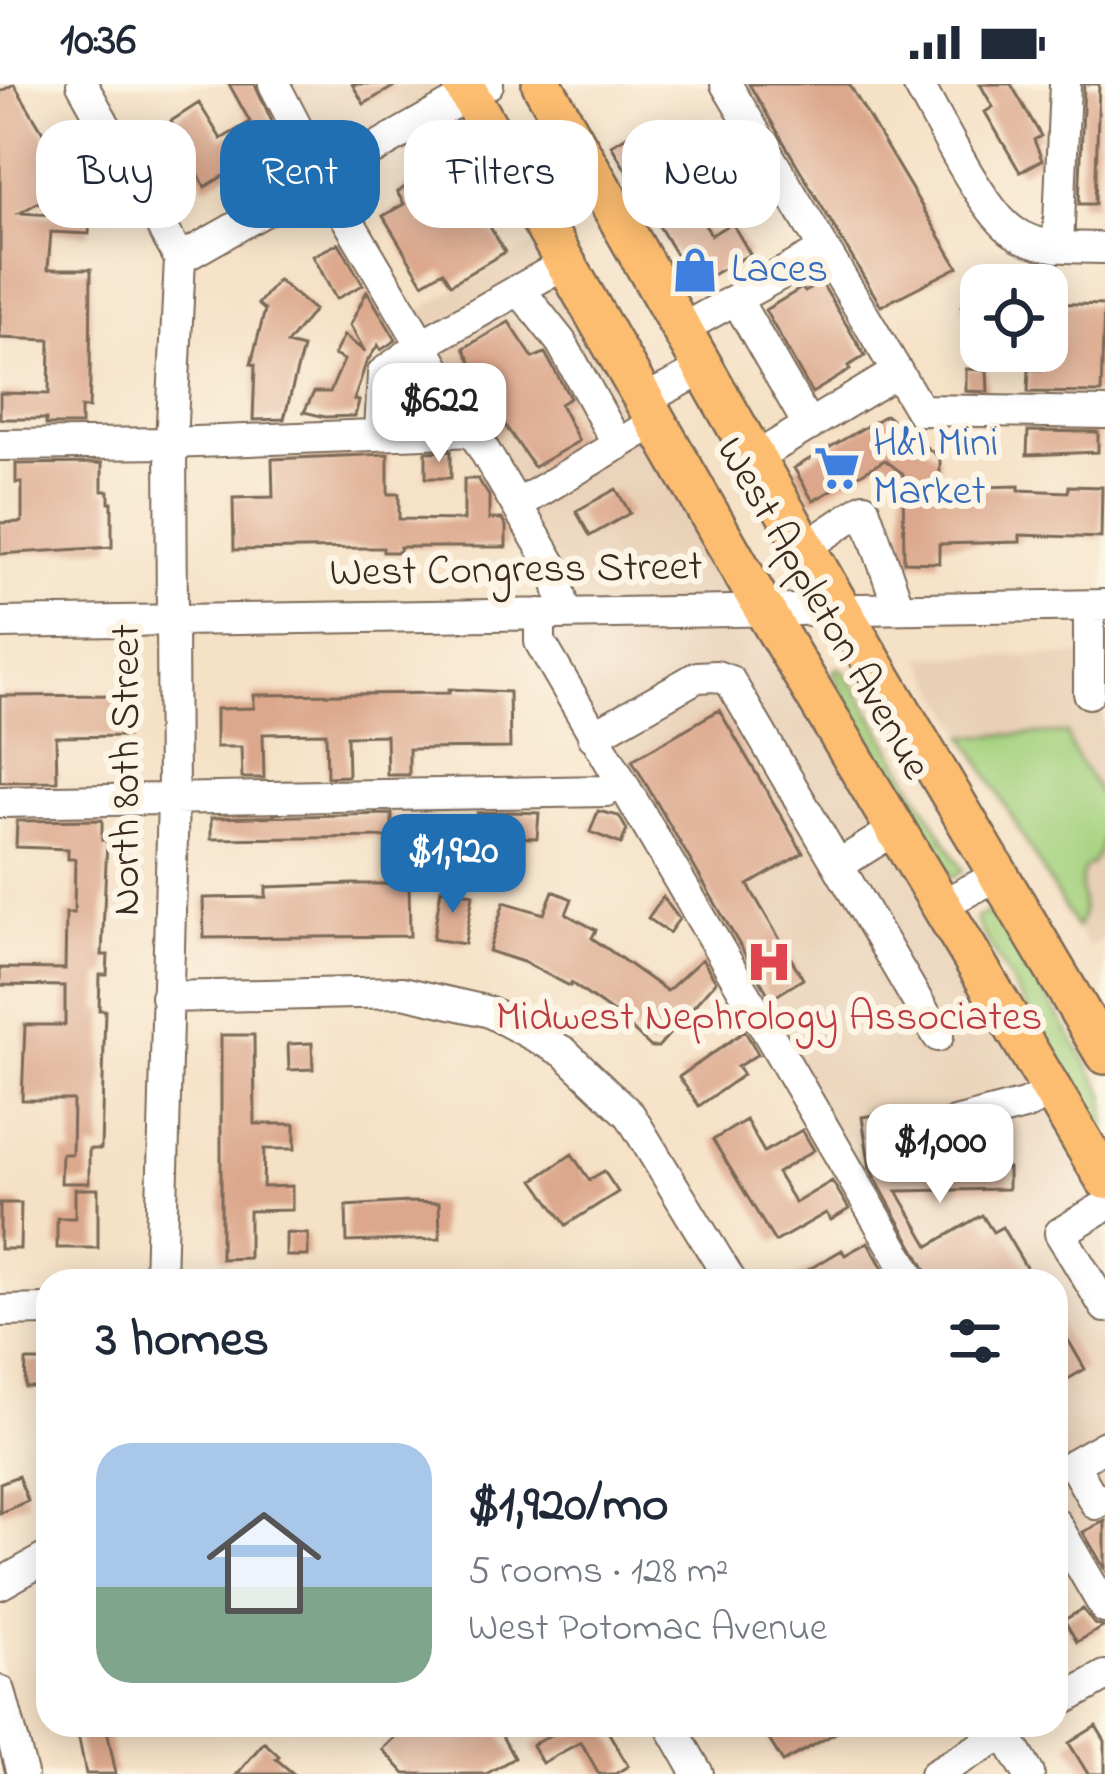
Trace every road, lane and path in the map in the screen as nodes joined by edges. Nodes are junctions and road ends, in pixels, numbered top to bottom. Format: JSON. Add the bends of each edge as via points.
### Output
{"nodes":[{"id":1,"x":82,"y":84,"type":"edge"},
{"id":2,"x":274,"y":84,"type":"edge"},
{"id":3,"x":542,"y":84,"type":"edge"},
{"id":4,"x":726,"y":84,"type":"edge"},
{"id":5,"x":918,"y":84,"type":"edge"},
{"id":6,"x":1065,"y":84,"type":"edge"},
{"id":7,"x":474,"y":88,"type":"edge"},
{"id":8,"x":293,"y":120,"type":"edge"},
{"id":9,"x":380,"y":144,"type":"edge"},
{"id":10,"x":235,"y":228,"type":"edge"},
{"id":11,"x":353,"y":228,"type":"edge"},
{"id":12,"x":1058,"y":247,"type":"junction"},
{"id":13,"x":1105,"y":248,"type":"edge"},
{"id":14,"x":824,"y":250,"type":"junction"},
{"id":15,"x":180,"y":259,"type":"junction"},
{"id":16,"x":566,"y":263,"type":"junction"},
{"id":17,"x":519,"y":289,"type":"junction"},
{"id":18,"x":736,"y":299,"type":"junction"},
{"id":19,"x":682,"y":329,"type":"junction"},
{"id":20,"x":423,"y":344,"type":"junction"},
{"id":21,"x":704,"y":369,"type":"junction"},
{"id":22,"x":897,"y":372,"type":"junction"},
{"id":23,"x":651,"y":410,"type":"junction"},
{"id":24,"x":1105,"y":413,"type":"edge"},
{"id":25,"x":808,"y":426,"type":"junction"},
{"id":26,"x":475,"y":431,"type":"junction"},
{"id":27,"x":380,"y":434,"type":"junction"},
{"id":28,"x":171,"y":443,"type":"junction"},
{"id":29,"x":0,"y":445,"type":"edge"},
{"id":30,"x":618,"y":445,"type":"junction"},
{"id":31,"x":755,"y":458,"type":"junction"},
{"id":32,"x":517,"y":505,"type":"junction"},
{"id":33,"x":806,"y":547,"type":"junction"},
{"id":34,"x":1097,"y":606,"type":"edge"},
{"id":35,"x":764,"y":608,"type":"junction"},
{"id":36,"x":840,"y":608,"type":"junction"},
{"id":37,"x":899,"y":608,"type":"junction"},
{"id":38,"x":553,"y":613,"type":"junction"},
{"id":39,"x":170,"y":620,"type":"junction"},
{"id":40,"x":0,"y":623,"type":"edge"},
{"id":41,"x":1089,"y":693,"type":"dead end"},
{"id":42,"x":593,"y":736,"type":"junction"},
{"id":43,"x":620,"y":784,"type":"junction"},
{"id":44,"x":173,"y":799,"type":"junction"},
{"id":45,"x":0,"y":802,"type":"edge"},
{"id":46,"x":896,"y":830,"type":"junction"},
{"id":47,"x":840,"y":864,"type":"junction"},
{"id":48,"x":999,"y":875,"type":"junction"},
{"id":49,"x":941,"y":905,"type":"junction"},
{"id":50,"x":166,"y":997,"type":"junction"},
{"id":51,"x":1100,"y":1035,"type":"edge"},
{"id":52,"x":938,"y":1036,"type":"dead end"},
{"id":53,"x":1053,"y":1092,"type":"junction"},
{"id":54,"x":956,"y":1123,"type":"dead end"},
{"id":55,"x":1105,"y":1179,"type":"edge"},
{"id":56,"x":1105,"y":1206,"type":"edge"},
{"id":57,"x":160,"y":1269,"type":"edge"},
{"id":58,"x":724,"y":1269,"type":"edge"},
{"id":59,"x":906,"y":1269,"type":"edge"},
{"id":60,"x":1105,"y":1307,"type":"edge"},
{"id":61,"x":36,"y":1310,"type":"edge"},
{"id":62,"x":0,"y":1311,"type":"edge"},
{"id":63,"x":1105,"y":1446,"type":"edge"},
{"id":64,"x":1105,"y":1499,"type":"edge"},
{"id":65,"x":1068,"y":1545,"type":"edge"},
{"id":66,"x":36,"y":1564,"type":"edge"},
{"id":67,"x":0,"y":1584,"type":"edge"},
{"id":68,"x":1105,"y":1608,"type":"edge"},
{"id":69,"x":1105,"y":1676,"type":"edge"},
{"id":70,"x":0,"y":1691,"type":"edge"},
{"id":71,"x":1068,"y":1697,"type":"edge"},
{"id":72,"x":677,"y":1737,"type":"edge"},
{"id":73,"x":994,"y":1737,"type":"edge"},
{"id":74,"x":1012,"y":1737,"type":"edge"},
{"id":75,"x":22,"y":1774,"type":"edge"},
{"id":76,"x":698,"y":1774,"type":"edge"},
{"id":77,"x":935,"y":1774,"type":"edge"},
{"id":78,"x":1029,"y":1774,"type":"edge"}],
"edges":[{"from":1,"to":15,"type":"street"},
{"from":2,"to":8,"type":"street"},
{"from":3,"to":19,"type":"main road","name":"West Appleton Avenue"},
{"from":4,"to":14,"type":"street"},
{"from":5,"to":12,"type":"street","via":[[1014,233]]},
{"from":6,"to":12,"type":"street"},
{"from":7,"to":9,"type":"street"},
{"from":7,"to":16,"type":"main road","name":"West Appleton Avenue"},
{"from":10,"to":15,"type":"street"},
{"from":11,"to":20,"type":"street"},
{"from":12,"to":13,"type":"street"},
{"from":14,"to":18,"type":"street"},
{"from":14,"to":22,"type":"street"},
{"from":15,"to":28,"type":"street","name":"North 80th Street"},
{"from":16,"to":17,"type":"street"},
{"from":16,"to":23,"type":"main road","name":"West Appleton Avenue"},
{"from":17,"to":20,"type":"street"},
{"from":17,"to":30,"type":"street","via":[[562,342]]},
{"from":18,"to":19,"type":"street"},
{"from":18,"to":25,"type":"street"},
{"from":19,"to":21,"type":"main road","name":"West Appleton Avenue"},
{"from":20,"to":26,"type":"street"},
{"from":20,"to":27,"type":"street","via":[[383,373]]},
{"from":21,"to":23,"type":"street"},
{"from":21,"to":31,"type":"main road","name":"West Appleton Avenue"},
{"from":22,"to":24,"type":"street","via":[[920,410]]},
{"from":22,"to":25,"type":"street"},
{"from":23,"to":30,"type":"street"},
{"from":23,"to":35,"type":"main road","name":"West Appleton Avenue"},
{"from":25,"to":31,"type":"street"},
{"from":26,"to":27,"type":"street"},
{"from":26,"to":32,"type":"street"},
{"from":27,"to":28,"type":"street"},
{"from":28,"to":29,"type":"street"},
{"from":28,"to":39,"type":"street","name":"North 80th Street"},
{"from":30,"to":32,"type":"street"},
{"from":31,"to":33,"type":"main road","name":"West Appleton Avenue"},
{"from":32,"to":38,"type":"street","via":[[555,570]]},
{"from":33,"to":36,"type":"main road","name":"West Appleton Avenue"},
{"from":33,"to":37,"type":"street","via":[[864,508]]},
{"from":34,"to":37,"type":"street","name":"West Congress Street"},
{"from":34,"to":41,"type":"street"},
{"from":35,"to":36,"type":"street","name":"West Congress Street"},
{"from":35,"to":38,"type":"street","name":"West Congress Street"},
{"from":35,"to":46,"type":"main road","name":"West Appleton Avenue"},
{"from":36,"to":37,"type":"street","name":"West Congress Street"},
{"from":36,"to":48,"type":"main road","name":"West Appleton Avenue"},
{"from":38,"to":39,"type":"street","name":"West Congress Street"},
{"from":38,"to":42,"type":"street","via":[[540,643]]},
{"from":39,"to":40,"type":"street","name":"West Congress Street"},
{"from":39,"to":44,"type":"street","name":"North 80th Street"},
{"from":42,"to":43,"type":"street"},
{"from":42,"to":47,"type":"street","via":[[698,676],[730,681]]},
{"from":43,"to":44,"type":"street","via":[[606,791]]},
{"from":43,"to":59,"type":"street"},
{"from":44,"to":45,"type":"street"},
{"from":44,"to":50,"type":"street","name":"North 80th Street"},
{"from":46,"to":47,"type":"street"},
{"from":46,"to":49,"type":"main road","name":"West Appleton Avenue"},
{"from":47,"to":52,"type":"street"},
{"from":48,"to":49,"type":"street"},
{"from":48,"to":51,"type":"main road","name":"West Appleton Avenue"},
{"from":49,"to":53,"type":"main road","name":"West Appleton Avenue"},
{"from":50,"to":57,"type":"street","name":"North 80th Street"},
{"from":50,"to":58,"type":"street","via":[[403,992],[490,1012],[564,1052],[630,1115]]},
{"from":53,"to":54,"type":"street"},
{"from":53,"to":55,"type":"main road","name":"West Appleton Avenue"},
{"from":56,"to":60,"type":"street","via":[[1060,1233]]},
{"from":61,"to":62,"type":"street"},
{"from":63,"to":64,"type":"street","via":[[1073,1464],[1096,1504]]},
{"from":65,"to":68,"type":"street"},
{"from":66,"to":67,"type":"street"},
{"from":69,"to":71,"type":"street"},
{"from":70,"to":75,"type":"street"},
{"from":72,"to":76,"type":"street"},
{"from":73,"to":77,"type":"street"},
{"from":74,"to":78,"type":"street"}]}
